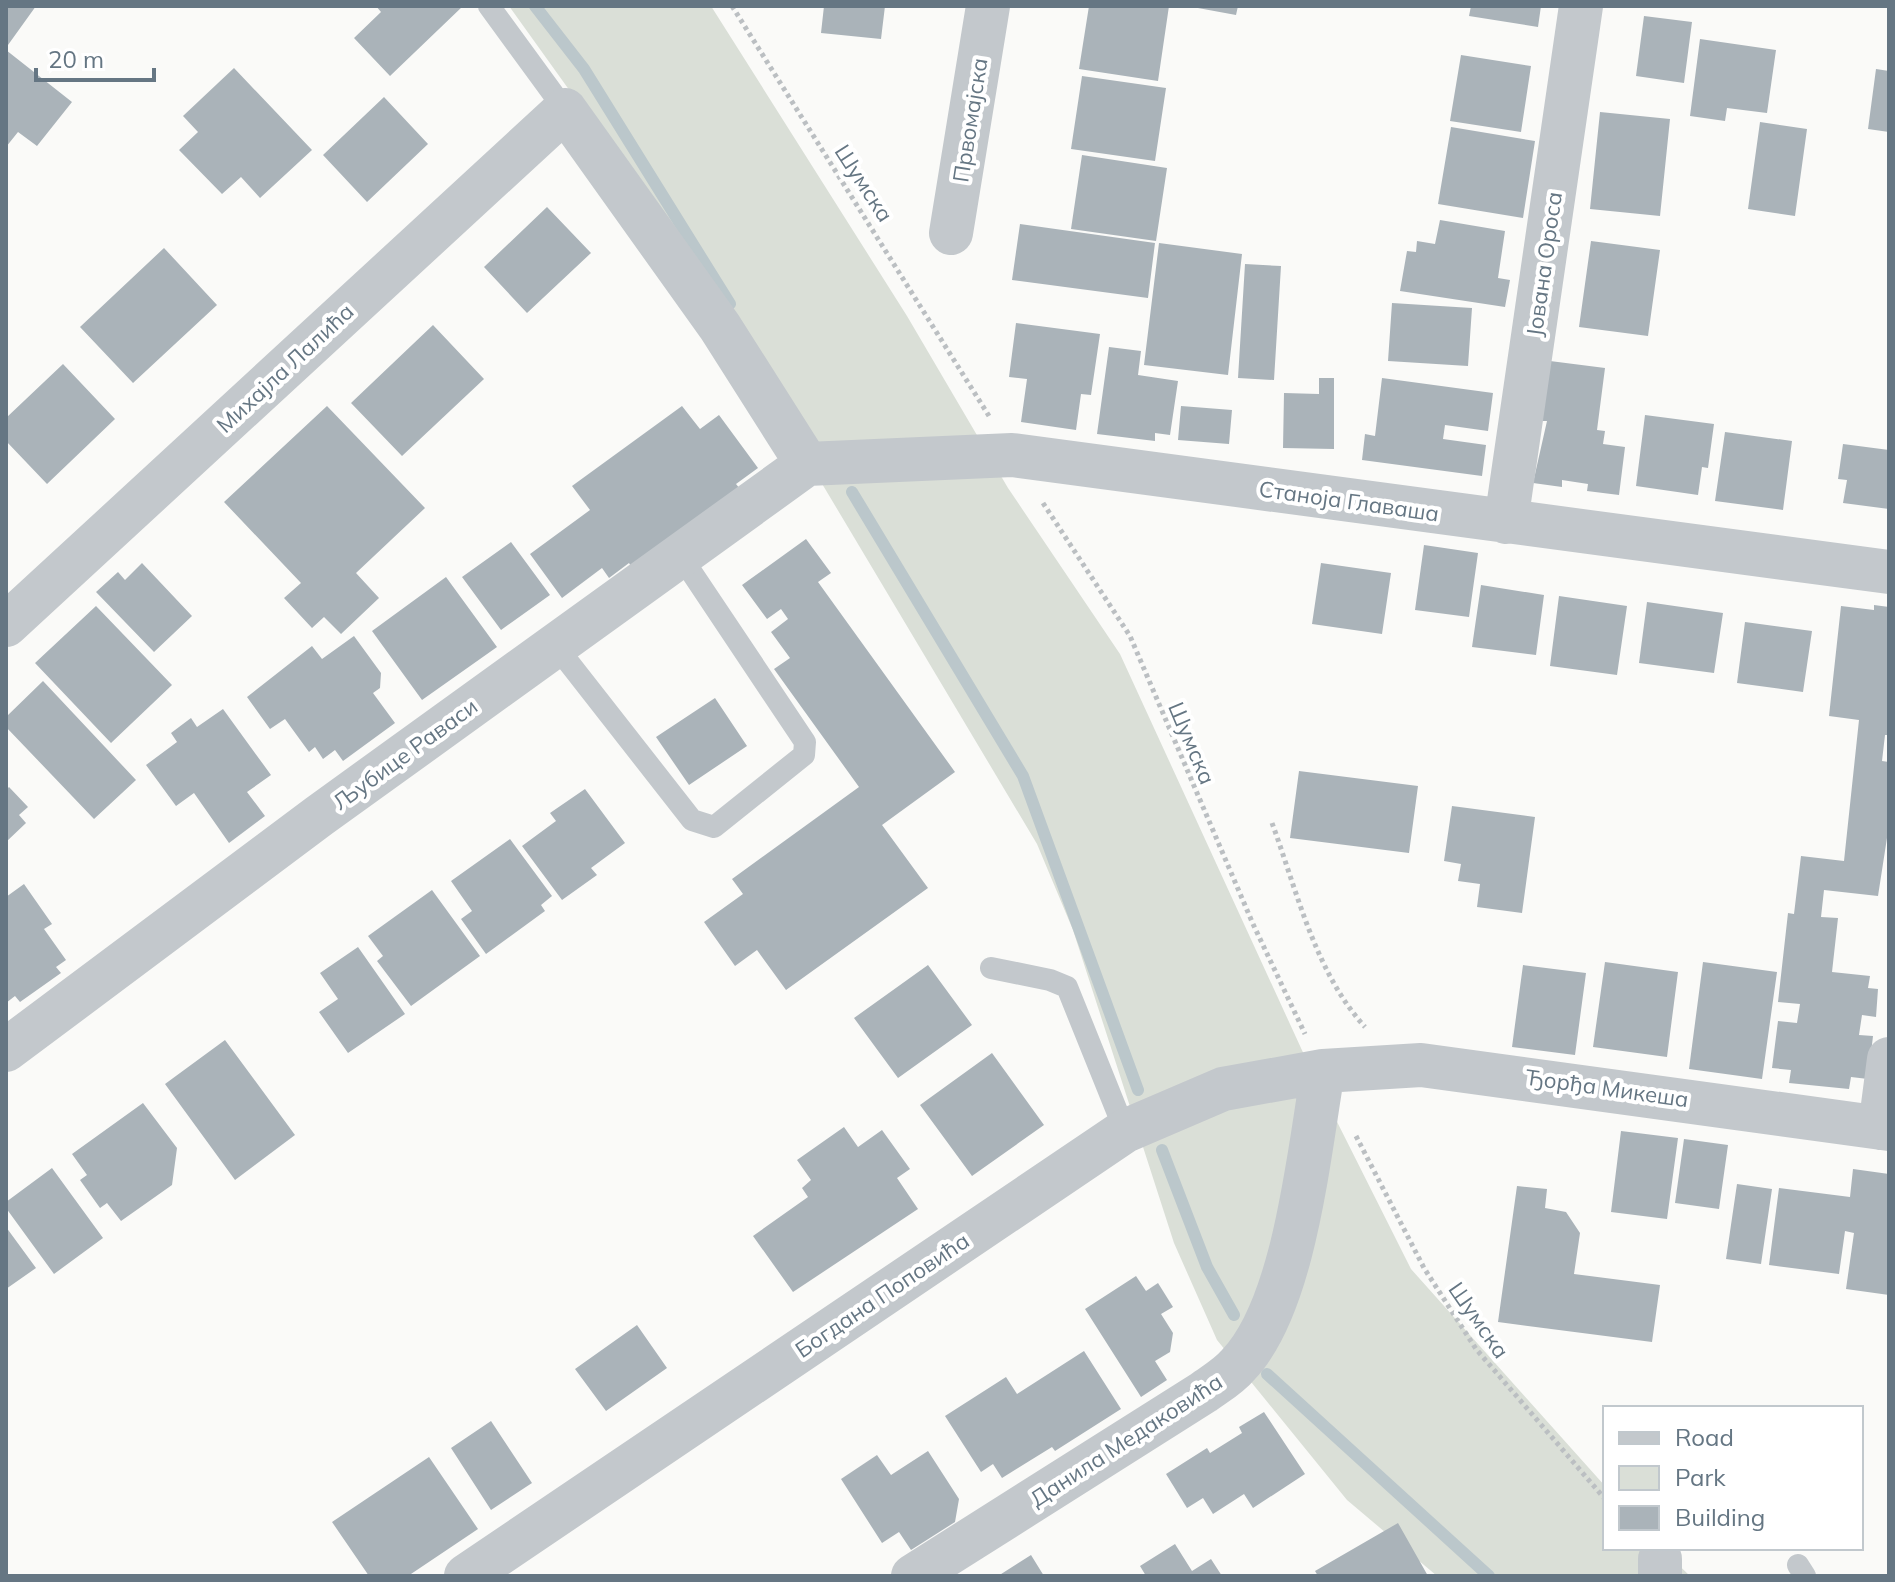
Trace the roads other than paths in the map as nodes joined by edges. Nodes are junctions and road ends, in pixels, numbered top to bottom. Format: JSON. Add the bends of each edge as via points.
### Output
{"nodes":[{"id":1,"x":489,"y":6,"type":"edge"},
{"id":2,"x":988,"y":6,"type":"edge"},
{"id":3,"x":1581,"y":6,"type":"edge"},
{"id":4,"x":565,"y":110,"type":"junction"},
{"id":5,"x":951,"y":233,"type":"dead end"},
{"id":6,"x":807,"y":464,"type":"junction"},
{"id":7,"x":1506,"y":522,"type":"junction"},
{"id":8,"x":680,"y":555,"type":"junction"},
{"id":9,"x":1889,"y":572,"type":"edge"},
{"id":10,"x":6,"y":625,"type":"edge"},
{"id":11,"x":555,"y":645,"type":"junction"},
{"id":12,"x":991,"y":968,"type":"dead end"},
{"id":13,"x":6,"y":1050,"type":"edge"},
{"id":14,"x":1889,"y":1059,"type":"edge"},
{"id":15,"x":1323,"y":1071,"type":"junction"},
{"id":16,"x":1885,"y":1128,"type":"edge"},
{"id":17,"x":1125,"y":1131,"type":"junction"},
{"id":18,"x":466,"y":1576,"type":"edge"},
{"id":19,"x":913,"y":1576,"type":"edge"}],
"edges":[{"from":1,"to":4,"type":"lane"},
{"from":2,"to":5,"type":"street","name":"Првомајска"},
{"from":3,"to":7,"type":"street","name":"Јована Ороса"},
{"from":4,"to":6,"type":"street","via":[[720,327]]},
{"from":4,"to":10,"type":"street","name":"Михајла Лалића"},
{"from":6,"to":7,"type":"street","name":"Станоја Главаша","via":[[1012,455]]},
{"from":6,"to":8,"type":"street","name":"Љубице Раваси"},
{"from":7,"to":9,"type":"street","name":"Станоја Главаша"},
{"from":8,"to":11,"type":"street","name":"Љубице Раваси"},
{"from":8,"to":11,"type":"lane","via":[[805,742],[804,755],[714,827],[692,820]]},
{"from":11,"to":13,"type":"street","name":"Љубице Раваси"},
{"from":12,"to":17,"type":"lane","via":[[1067,987]]},
{"from":14,"to":16,"type":"street"},
{"from":15,"to":16,"type":"street","name":"Ђорђа Микеша","via":[[1421,1065]]},
{"from":15,"to":17,"type":"street","name":"Богдана Поповића","via":[[1223,1089]]},
{"from":15,"to":19,"type":"street","name":"Данила Медаковића","via":[[1299,1214],[1280,1285],[1268,1319],[1239,1365]]},
{"from":17,"to":18,"type":"street","name":"Богдана Поповића"}]}
